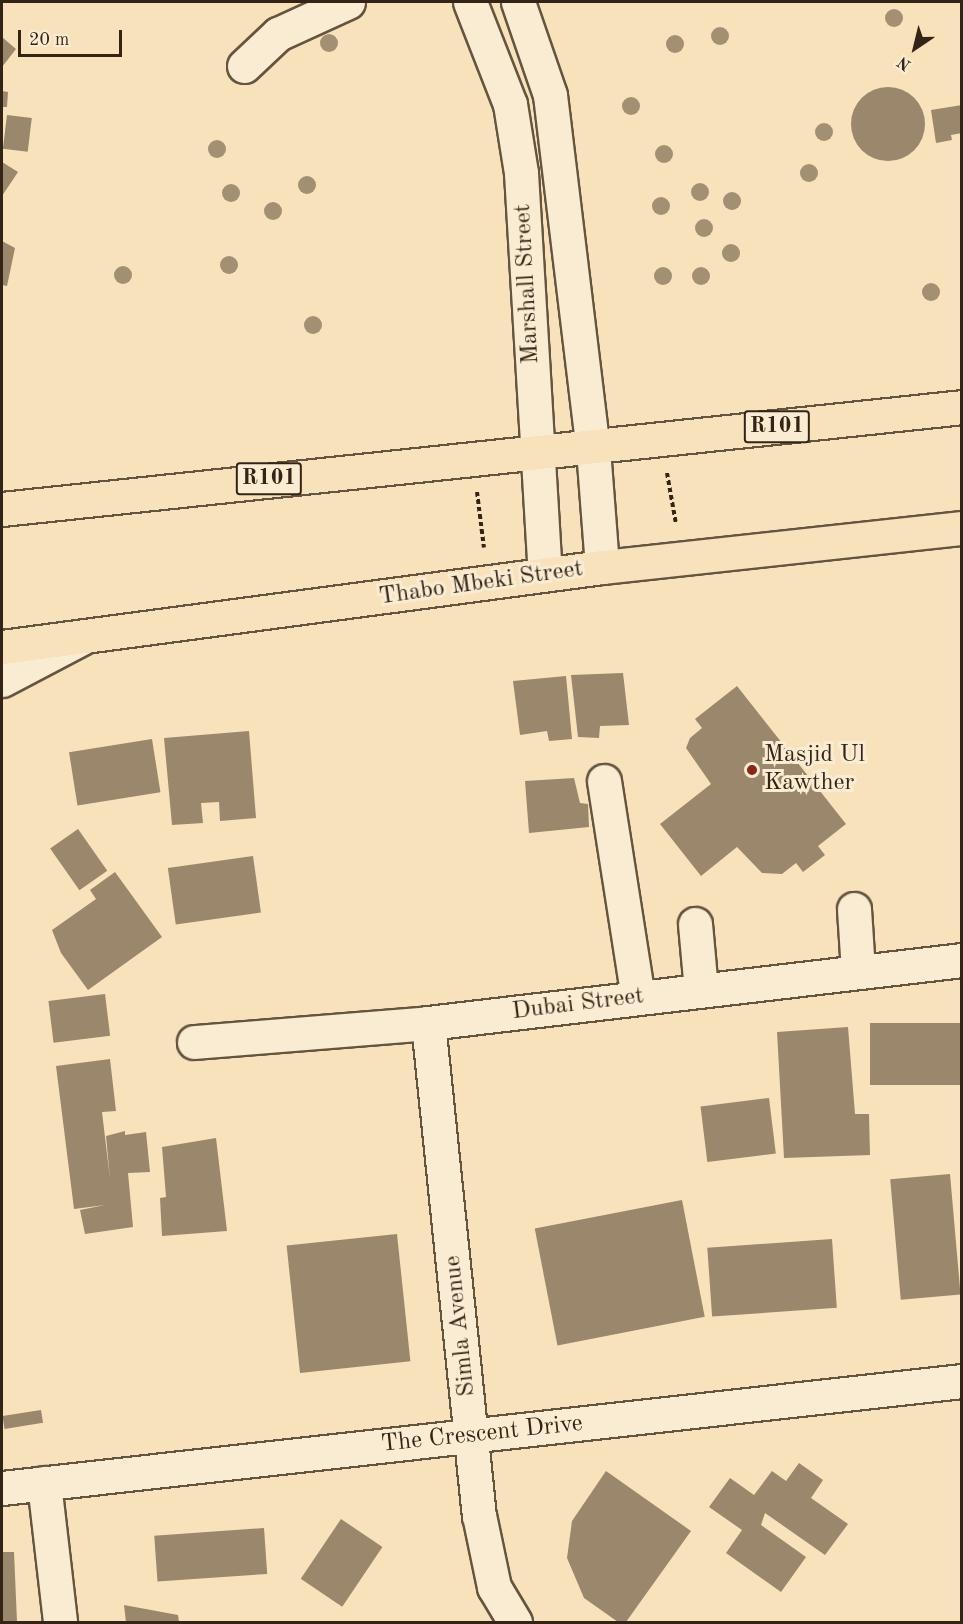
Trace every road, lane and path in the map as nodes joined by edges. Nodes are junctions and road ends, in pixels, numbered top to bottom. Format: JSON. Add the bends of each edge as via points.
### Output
{"nodes":[{"id":1,"x":348,"y":2,"type":"edge"},
{"id":2,"x":470,"y":2,"type":"edge"},
{"id":3,"x":518,"y":2,"type":"edge"},
{"id":4,"x":244,"y":66,"type":"dead end"},
{"id":5,"x":962,"y":407,"type":"edge"},
{"id":6,"x":661,"y":441,"type":"junction"},
{"id":7,"x":593,"y":449,"type":"junction"},
{"id":8,"x":536,"y":451,"type":"junction"},
{"id":9,"x":473,"y":456,"type":"junction"},
{"id":10,"x":2,"y":509,"type":"edge"},
{"id":11,"x":962,"y":528,"type":"edge"},
{"id":12,"x":682,"y":557,"type":"junction"},
{"id":13,"x":602,"y":567,"type":"junction"},
{"id":14,"x":545,"y":574,"type":"junction"},
{"id":15,"x":488,"y":584,"type":"junction"},
{"id":16,"x":82,"y":638,"type":"junction"},
{"id":17,"x":2,"y":648,"type":"edge"},
{"id":18,"x":2,"y":680,"type":"edge"},
{"id":19,"x":604,"y":781,"type":"dead end"},
{"id":20,"x":854,"y":909,"type":"dead end"},
{"id":21,"x":695,"y":924,"type":"dead end"},
{"id":22,"x":962,"y":960,"type":"edge"},
{"id":23,"x":858,"y":971,"type":"junction"},
{"id":24,"x":701,"y":990,"type":"junction"},
{"id":25,"x":638,"y":997,"type":"junction"},
{"id":26,"x":428,"y":1023,"type":"junction"},
{"id":27,"x":194,"y":1042,"type":"dead end"},
{"id":28,"x":962,"y":1381,"type":"edge"},
{"id":29,"x":473,"y":1436,"type":"junction"},
{"id":30,"x":44,"y":1483,"type":"junction"},
{"id":31,"x":2,"y":1488,"type":"edge"},
{"id":32,"x":60,"y":1623,"type":"edge"},
{"id":33,"x":515,"y":1623,"type":"edge"}],
"edges":[{"from":1,"to":4,"type":"street","via":[[278,34]]},
{"from":2,"to":8,"type":"street","name":"Marshall Street","via":[[510,104],[521,173]]},
{"from":3,"to":7,"type":"street","name":"Marshall Street","via":[[550,95]]},
{"from":5,"to":6,"type":"main road","number":"R101"},
{"from":6,"to":7,"type":"main road","number":"R101"},
{"from":6,"to":12,"type":"path"},
{"from":7,"to":8,"type":"main road","number":"R101"},
{"from":7,"to":13,"type":"street","name":"Marshall Street"},
{"from":8,"to":9,"type":"main road","number":"R101"},
{"from":8,"to":14,"type":"street","name":"Marshall Street"},
{"from":9,"to":10,"type":"main road","number":"R101"},
{"from":9,"to":15,"type":"path"},
{"from":11,"to":12,"type":"main road","name":"Thabo Mbeki Street"},
{"from":12,"to":13,"type":"main road","name":"Thabo Mbeki Street"},
{"from":13,"to":14,"type":"main road","name":"Thabo Mbeki Street"},
{"from":14,"to":15,"type":"main road","name":"Thabo Mbeki Street"},
{"from":15,"to":16,"type":"main road","name":"Thabo Mbeki Street"},
{"from":16,"to":17,"type":"main road","name":"Thabo Mbeki Street"},
{"from":16,"to":18,"type":"street"},
{"from":19,"to":25,"type":"street"},
{"from":20,"to":23,"type":"street"},
{"from":21,"to":24,"type":"street"},
{"from":22,"to":23,"type":"street","name":"Dubai Street"},
{"from":23,"to":24,"type":"street","name":"Dubai Street"},
{"from":24,"to":25,"type":"street","name":"Dubai Street"},
{"from":25,"to":26,"type":"street","name":"Dubai Street"},
{"from":26,"to":27,"type":"street","name":"Dubai Street"},
{"from":26,"to":29,"type":"street","name":"Simla Avenue"},
{"from":28,"to":29,"type":"street","name":"The Crescent Drive"},
{"from":29,"to":30,"type":"street","name":"The Crescent Drive"},
{"from":29,"to":33,"type":"street","name":"Simla Avenue","via":[[479,1515],[494,1587]]},
{"from":30,"to":31,"type":"street","name":"The Crescent Drive"},
{"from":30,"to":32,"type":"street"}]}
